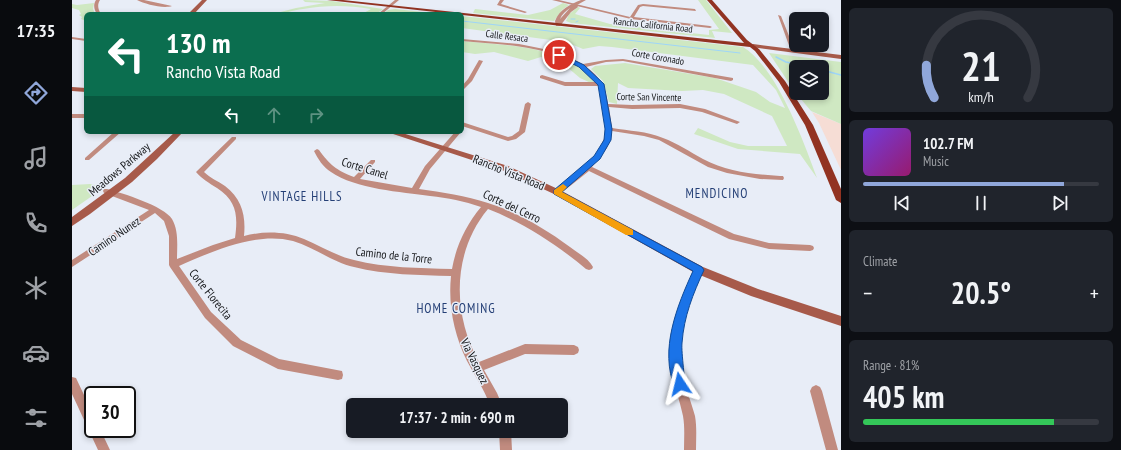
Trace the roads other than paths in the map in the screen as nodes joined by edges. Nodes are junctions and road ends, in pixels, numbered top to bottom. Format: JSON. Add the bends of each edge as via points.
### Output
{"nodes":[{"id":1,"x":98,"y":0,"type":"edge"},
{"id":2,"x":139,"y":0,"type":"edge"},
{"id":3,"x":198,"y":0,"type":"edge"},
{"id":4,"x":205,"y":0,"type":"edge"},
{"id":5,"x":329,"y":0,"type":"edge"},
{"id":6,"x":347,"y":0,"type":"edge"},
{"id":7,"x":396,"y":0,"type":"edge"},
{"id":8,"x":502,"y":0,"type":"edge"},
{"id":9,"x":554,"y":0,"type":"edge"},
{"id":10,"x":584,"y":0,"type":"edge"},
{"id":11,"x":709,"y":0,"type":"edge"},
{"id":12,"x":715,"y":0,"type":"edge"},
{"id":13,"x":353,"y":2,"type":"junction"},
{"id":14,"x":575,"y":5,"type":"junction"},
{"id":15,"x":170,"y":6,"type":"dead end"},
{"id":16,"x":390,"y":6,"type":"junction"},
{"id":17,"x":694,"y":10,"type":"dead end"},
{"id":18,"x":98,"y":12,"type":"edge"},
{"id":19,"x":188,"y":12,"type":"edge"},
{"id":20,"x":193,"y":12,"type":"edge"},
{"id":21,"x":382,"y":12,"type":"edge"},
{"id":22,"x":443,"y":12,"type":"edge"},
{"id":23,"x":525,"y":12,"type":"dead end"},
{"id":24,"x":464,"y":14,"type":"edge"},
{"id":25,"x":779,"y":16,"type":"dead end"},
{"id":26,"x":631,"y":18,"type":"junction"},
{"id":27,"x":558,"y":25,"type":"junction"},
{"id":28,"x":710,"y":27,"type":"dead end"},
{"id":29,"x":72,"y":38,"type":"edge"},
{"id":30,"x":84,"y":40,"type":"edge"},
{"id":31,"x":464,"y":40,"type":"edge"},
{"id":32,"x":789,"y":41,"type":"edge"},
{"id":33,"x":753,"y":46,"type":"junction"},
{"id":34,"x":789,"y":50,"type":"edge"},
{"id":35,"x":801,"y":52,"type":"edge"},
{"id":36,"x":841,"y":57,"type":"edge"},
{"id":37,"x":481,"y":61,"type":"dead end"},
{"id":38,"x":582,"y":66,"type":"junction"},
{"id":39,"x":542,"y":78,"type":"dead end"},
{"id":40,"x":731,"y":79,"type":"dead end"},
{"id":41,"x":601,"y":84,"type":"junction"},
{"id":42,"x":464,"y":87,"type":"edge"},
{"id":43,"x":72,"y":89,"type":"edge"},
{"id":44,"x":84,"y":90,"type":"edge"},
{"id":45,"x":528,"y":104,"type":"dead end"},
{"id":46,"x":605,"y":105,"type":"junction"},
{"id":47,"x":72,"y":116,"type":"edge"},
{"id":48,"x":84,"y":116,"type":"edge"},
{"id":49,"x":737,"y":122,"type":"dead end"},
{"id":50,"x":464,"y":126,"type":"edge"},
{"id":51,"x":609,"y":129,"type":"junction"},
{"id":52,"x":116,"y":134,"type":"edge"},
{"id":53,"x":170,"y":134,"type":"edge"},
{"id":54,"x":177,"y":134,"type":"edge"},
{"id":55,"x":398,"y":134,"type":"edge"},
{"id":56,"x":456,"y":134,"type":"edge"},
{"id":57,"x":234,"y":138,"type":"dead end"},
{"id":58,"x":443,"y":148,"type":"junction"},
{"id":59,"x":317,"y":151,"type":"dead end"},
{"id":60,"x":87,"y":159,"type":"dead end"},
{"id":61,"x":373,"y":161,"type":"dead end"},
{"id":62,"x":587,"y":167,"type":"junction"},
{"id":63,"x":780,"y":178,"type":"dead end"},
{"id":64,"x":356,"y":179,"type":"junction"},
{"id":65,"x":415,"y":190,"type":"junction"},
{"id":66,"x":111,"y":192,"type":"junction"},
{"id":67,"x":556,"y":192,"type":"junction"},
{"id":68,"x":841,"y":200,"type":"edge"},
{"id":69,"x":487,"y":205,"type":"junction"},
{"id":70,"x":155,"y":209,"type":"junction"},
{"id":71,"x":72,"y":214,"type":"edge"},
{"id":72,"x":72,"y":222,"type":"edge"},
{"id":73,"x":239,"y":240,"type":"junction"},
{"id":74,"x":810,"y":248,"type":"dead end"},
{"id":75,"x":72,"y":264,"type":"edge"},
{"id":76,"x":173,"y":265,"type":"junction"},
{"id":77,"x":589,"y":267,"type":"dead end"},
{"id":78,"x":699,"y":270,"type":"junction"},
{"id":79,"x":455,"y":273,"type":"junction"},
{"id":80,"x":841,"y":321,"type":"edge"},
{"id":81,"x":574,"y":350,"type":"dead end"},
{"id":82,"x":477,"y":368,"type":"junction"},
{"id":83,"x":338,"y":375,"type":"dead end"},
{"id":84,"x":72,"y":382,"type":"edge"},
{"id":85,"x":816,"y":391,"type":"dead end"},
{"id":86,"x":492,"y":398,"type":"edge"},
{"id":87,"x":84,"y":407,"type":"edge"},
{"id":88,"x":99,"y":438,"type":"edge"},
{"id":89,"x":505,"y":438,"type":"edge"},
{"id":90,"x":104,"y":450,"type":"edge"},
{"id":91,"x":506,"y":450,"type":"edge"},
{"id":92,"x":690,"y":450,"type":"edge"},
{"id":93,"x":832,"y":450,"type":"edge"}],
"edges":[{"from":1,"to":18,"type":"street"},
{"from":2,"to":15,"type":"street"},
{"from":3,"to":19,"type":"main road"},
{"from":4,"to":20,"type":"main road"},
{"from":5,"to":13,"type":"main road","name":"Rancho California Road"},
{"from":6,"to":13,"type":"main road","name":"Rancho California Road"},
{"from":7,"to":16,"type":"street"},
{"from":8,"to":23,"type":"street","via":[[498,4]]},
{"from":9,"to":14,"type":"street"},
{"from":10,"to":14,"type":"street"},
{"from":11,"to":33,"type":"main road","via":[[745,41]]},
{"from":12,"to":33,"type":"main road","via":[[753,42]]},
{"from":13,"to":16,"type":"main road","name":"Rancho California Road"},
{"from":14,"to":26,"type":"street"},
{"from":14,"to":27,"type":"street"},
{"from":16,"to":21,"type":"street"},
{"from":16,"to":22,"type":"main road","name":"Rancho California Road"},
{"from":17,"to":26,"type":"street","via":[[643,5],[639,6]]},
{"from":24,"to":27,"type":"main road","name":"Rancho California Road"},
{"from":25,"to":32,"type":"street"},
{"from":26,"to":28,"type":"street"},
{"from":27,"to":33,"type":"main road","name":"Rancho California Road"},
{"from":29,"to":30,"type":"street"},
{"from":31,"to":38,"type":"street","name":"Calle Resaca","via":[[543,50]]},
{"from":33,"to":34,"type":"main road","name":"Rancho California Road"},
{"from":33,"to":68,"type":"main road","via":[[795,101]]},
{"from":35,"to":36,"type":"main road","name":"Rancho California Road"},
{"from":37,"to":42,"type":"street"},
{"from":38,"to":40,"type":"street","name":"Corte Coronado","via":[[623,60]]},
{"from":38,"to":41,"type":"street","name":"Calle Resaca"},
{"from":39,"to":41,"type":"street","via":[[565,84]]},
{"from":41,"to":46,"type":"street"},
{"from":43,"to":44,"type":"main road"},
{"from":45,"to":50,"type":"street","via":[[522,132],[514,138],[508,139]]},
{"from":46,"to":49,"type":"street","name":"Corte San Vincente","via":[[632,108],[680,106],[703,110]]},
{"from":46,"to":51,"type":"street"},
{"from":47,"to":48,"type":"street"},
{"from":51,"to":62,"type":"street","via":[[603,148]]},
{"from":51,"to":63,"type":"street","via":[[655,138],[729,172],[759,178]]},
{"from":52,"to":60,"type":"street"},
{"from":53,"to":66,"type":"main road","name":"Meadows Parkway"},
{"from":54,"to":66,"type":"main road","name":"Meadows Parkway","via":[[143,170]]},
{"from":55,"to":58,"type":"main road","name":"Rancho Vista Road"},
{"from":56,"to":58,"type":"street"},
{"from":57,"to":73,"type":"street","via":[[200,172],[236,201],[242,218]]},
{"from":58,"to":65,"type":"street","via":[[427,168]]},
{"from":58,"to":67,"type":"main road","name":"Rancho Vista Road","via":[[505,168]]},
{"from":59,"to":64,"type":"street","name":"Corte Canel","via":[[324,163],[337,173]]},
{"from":61,"to":64,"type":"street"},
{"from":62,"to":67,"type":"street"},
{"from":62,"to":74,"type":"street","via":[[732,237],[769,246]]},
{"from":64,"to":65,"type":"street","name":"Corte Canel","via":[[382,186]]},
{"from":65,"to":69,"type":"street","name":"Corte del Cerro","via":[[464,197]]},
{"from":66,"to":70,"type":"street","name":"Corte Florecita"},
{"from":66,"to":71,"type":"main road","name":"Meadows Parkway"},
{"from":66,"to":72,"type":"main road","name":"Meadows Parkway"},
{"from":67,"to":78,"type":"main road","name":"Rancho Vista Road"},
{"from":69,"to":77,"type":"street","name":"Corte del Cerro","via":[[519,219],[569,250]]},
{"from":69,"to":79,"type":"street","name":"Via Vasquez","via":[[470,228],[460,251]]},
{"from":70,"to":75,"type":"street","name":"Camino Nunez"},
{"from":70,"to":76,"type":"street","name":"Corte Florecita","via":[[168,220],[173,236]]},
{"from":73,"to":76,"type":"street","name":"Camino de la Torre"},
{"from":73,"to":79,"type":"street","name":"Camino de la Torre","via":[[265,236],[292,238],[355,265]]},
{"from":76,"to":83,"type":"street","name":"Corte Florecita","via":[[208,315],[237,343],[278,364]]},
{"from":78,"to":80,"type":"main road","name":"Rancho Vista Road","via":[[755,293]]},
{"from":78,"to":92,"type":"street","via":[[679,320],[676,344],[676,371],[690,422]]},
{"from":79,"to":82,"type":"street","name":"Via Vasquez","via":[[456,310],[464,340]]},
{"from":81,"to":82,"type":"street","via":[[525,349]]},
{"from":82,"to":86,"type":"street","name":"Via Vasquez"},
{"from":84,"to":87,"type":"street"},
{"from":85,"to":93,"type":"street"},
{"from":88,"to":90,"type":"street"},
{"from":89,"to":91,"type":"street"}]}
